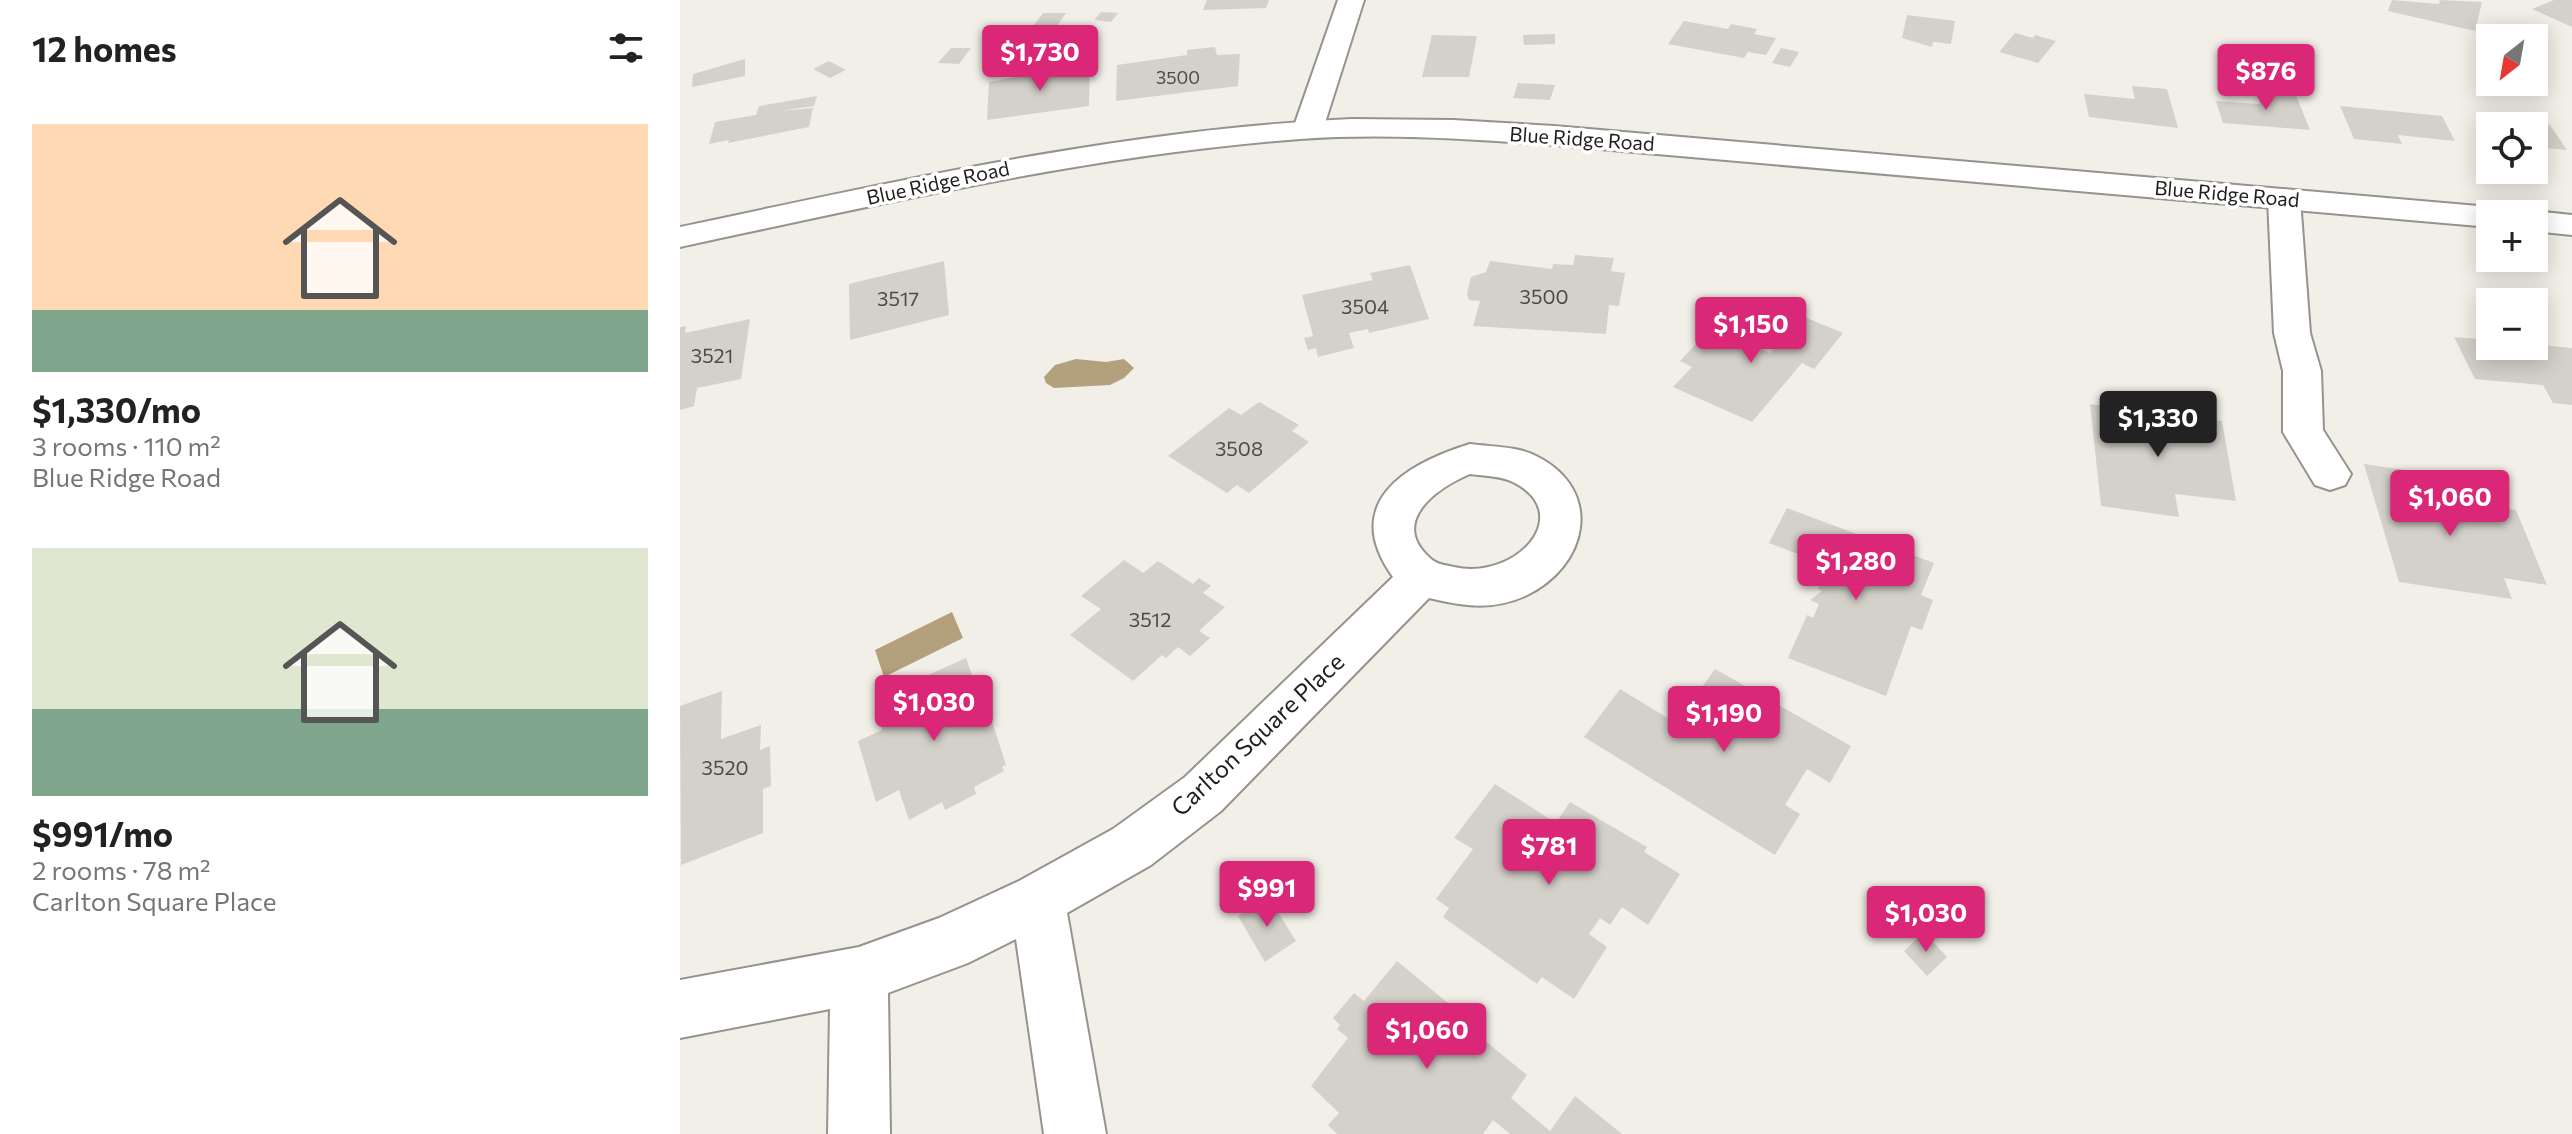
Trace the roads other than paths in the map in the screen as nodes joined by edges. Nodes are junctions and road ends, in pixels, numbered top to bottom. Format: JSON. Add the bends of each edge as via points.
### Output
{"nodes":[{"id":1,"x":1351,"y":0,"type":"edge"},
{"id":2,"x":1308,"y":129,"type":"junction"},
{"id":3,"x":2284,"y":199,"type":"junction"},
{"id":4,"x":2476,"y":216,"type":"edge"},
{"id":5,"x":2548,"y":222,"type":"edge"},
{"id":6,"x":2572,"y":225,"type":"edge"},
{"id":7,"x":680,"y":237,"type":"edge"},
{"id":8,"x":2330,"y":474,"type":"dead end"},
{"id":9,"x":1422,"y":577,"type":"dead end"},
{"id":10,"x":1038,"y":900,"type":"junction"},
{"id":11,"x":859,"y":975,"type":"junction"},
{"id":12,"x":680,"y":1009,"type":"edge"},
{"id":13,"x":859,"y":1134,"type":"edge"},
{"id":14,"x":1075,"y":1134,"type":"edge"}],
"edges":[{"from":1,"to":2,"type":"main road"},
{"from":2,"to":3,"type":"main road","name":"Blue Ridge Road","via":[[1539,136]]},
{"from":2,"to":7,"type":"main road","name":"Blue Ridge Road","via":[[1084,153]]},
{"from":3,"to":4,"type":"main road","name":"Blue Ridge Road"},
{"from":3,"to":8,"type":"main road","via":[[2303,432]]},
{"from":5,"to":6,"type":"main road"},
{"from":9,"to":10,"type":"main road","name":"Carlton Square Place","via":[[1203,794],[1132,847]]},
{"from":10,"to":11,"type":"main road","name":"Carlton Square Place","via":[[948,943]]},
{"from":10,"to":14,"type":"main road"},
{"from":11,"to":12,"type":"main road","name":"Carlton Square Place"},
{"from":11,"to":13,"type":"main road"}]}
